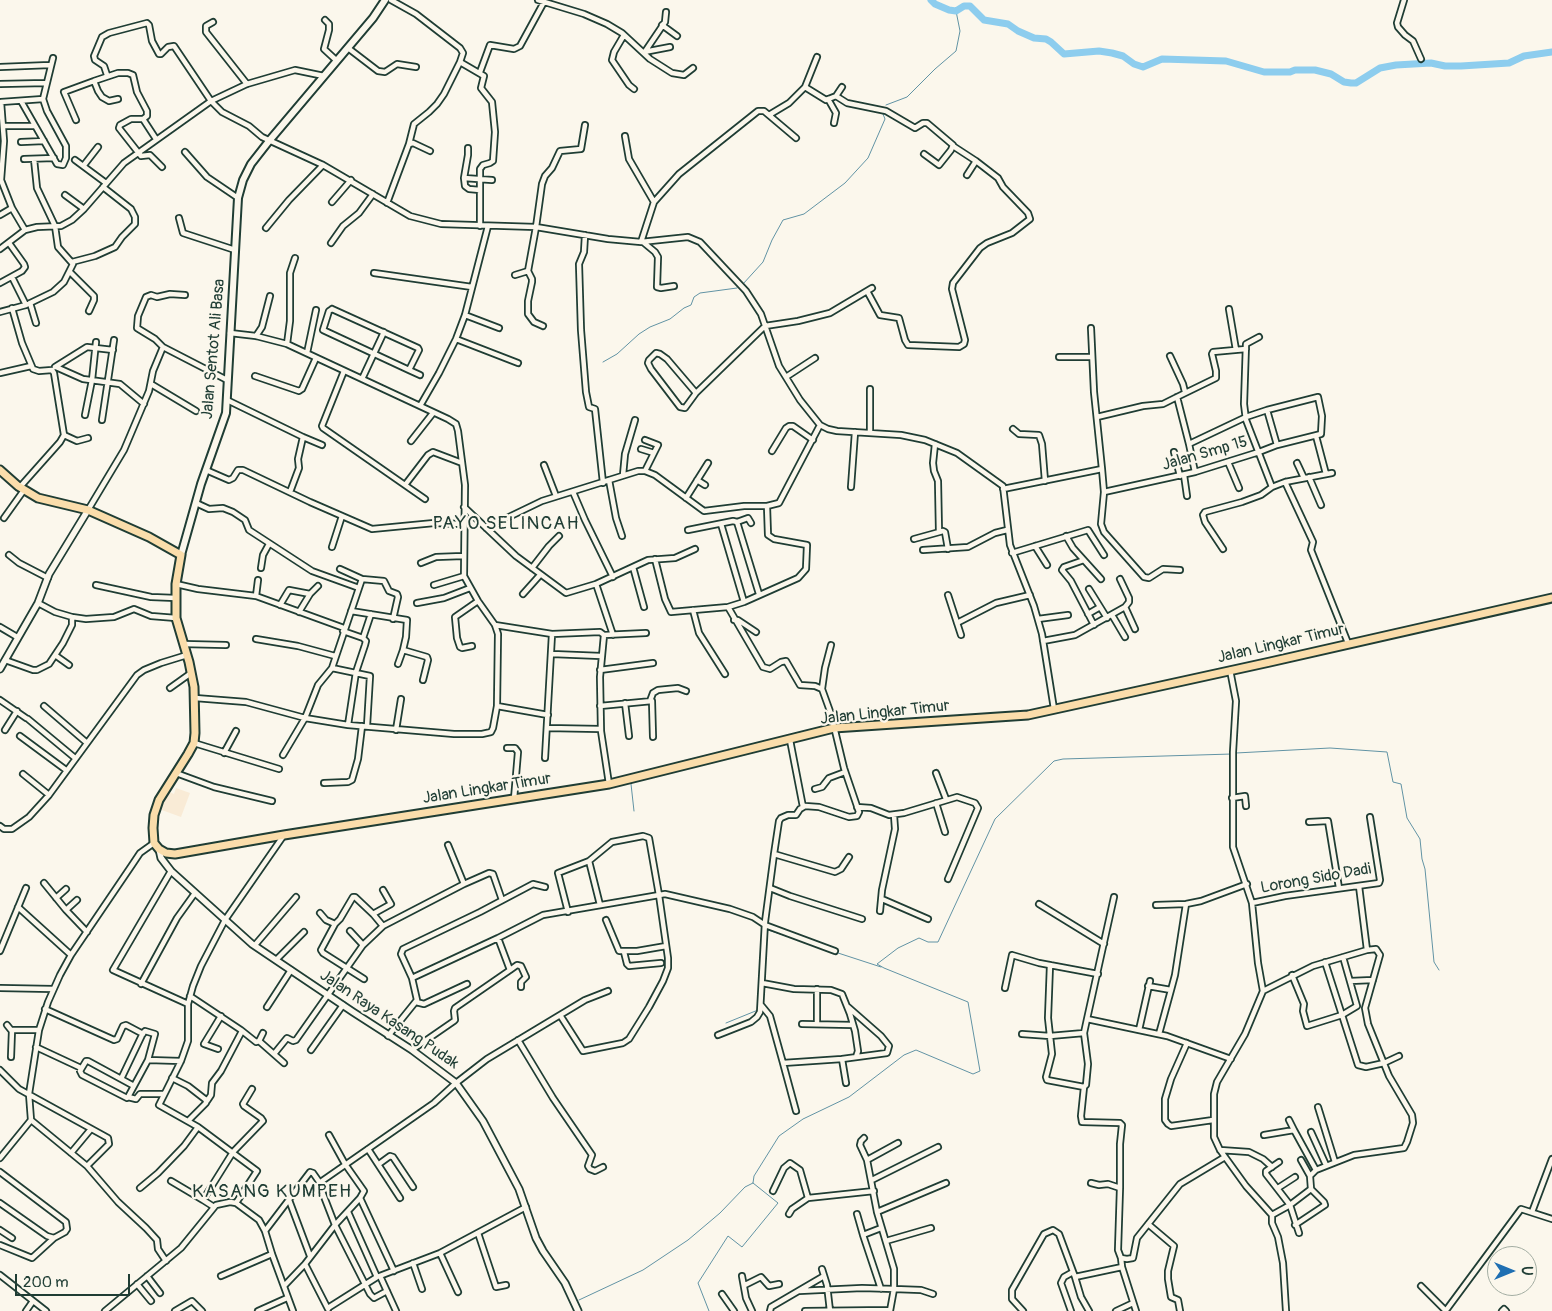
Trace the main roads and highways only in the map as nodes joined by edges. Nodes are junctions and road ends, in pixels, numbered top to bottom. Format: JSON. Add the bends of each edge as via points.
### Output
{"nodes":[{"id":1,"x":385,"y":0,"type":"edge"},
{"id":2,"x":0,"y":470,"type":"edge"},
{"id":3,"x":181,"y":555,"type":"junction"},
{"id":4,"x":1552,"y":598,"type":"edge"},
{"id":5,"x":157,"y":846,"type":"joint"}],
"edges":[{"from":1,"to":3,"type":"main road","name":"Jalan Sentot Ali Basa","via":[[374,18],[269,141],[243,180],[238,198],[223,425]]},
{"from":2,"to":3,"type":"highway","via":[[38,498],[88,510]]},
{"from":3,"to":5,"type":"highway","name":"Jalan Sentot Ali Basa","via":[[176,584],[176,618],[192,673],[194,743],[159,800],[153,828]]},
{"from":4,"to":5,"type":"highway","name":"Jalan Lingkar Timur","via":[[1020,716],[834,728],[608,784],[186,853],[166,853]]}]}
